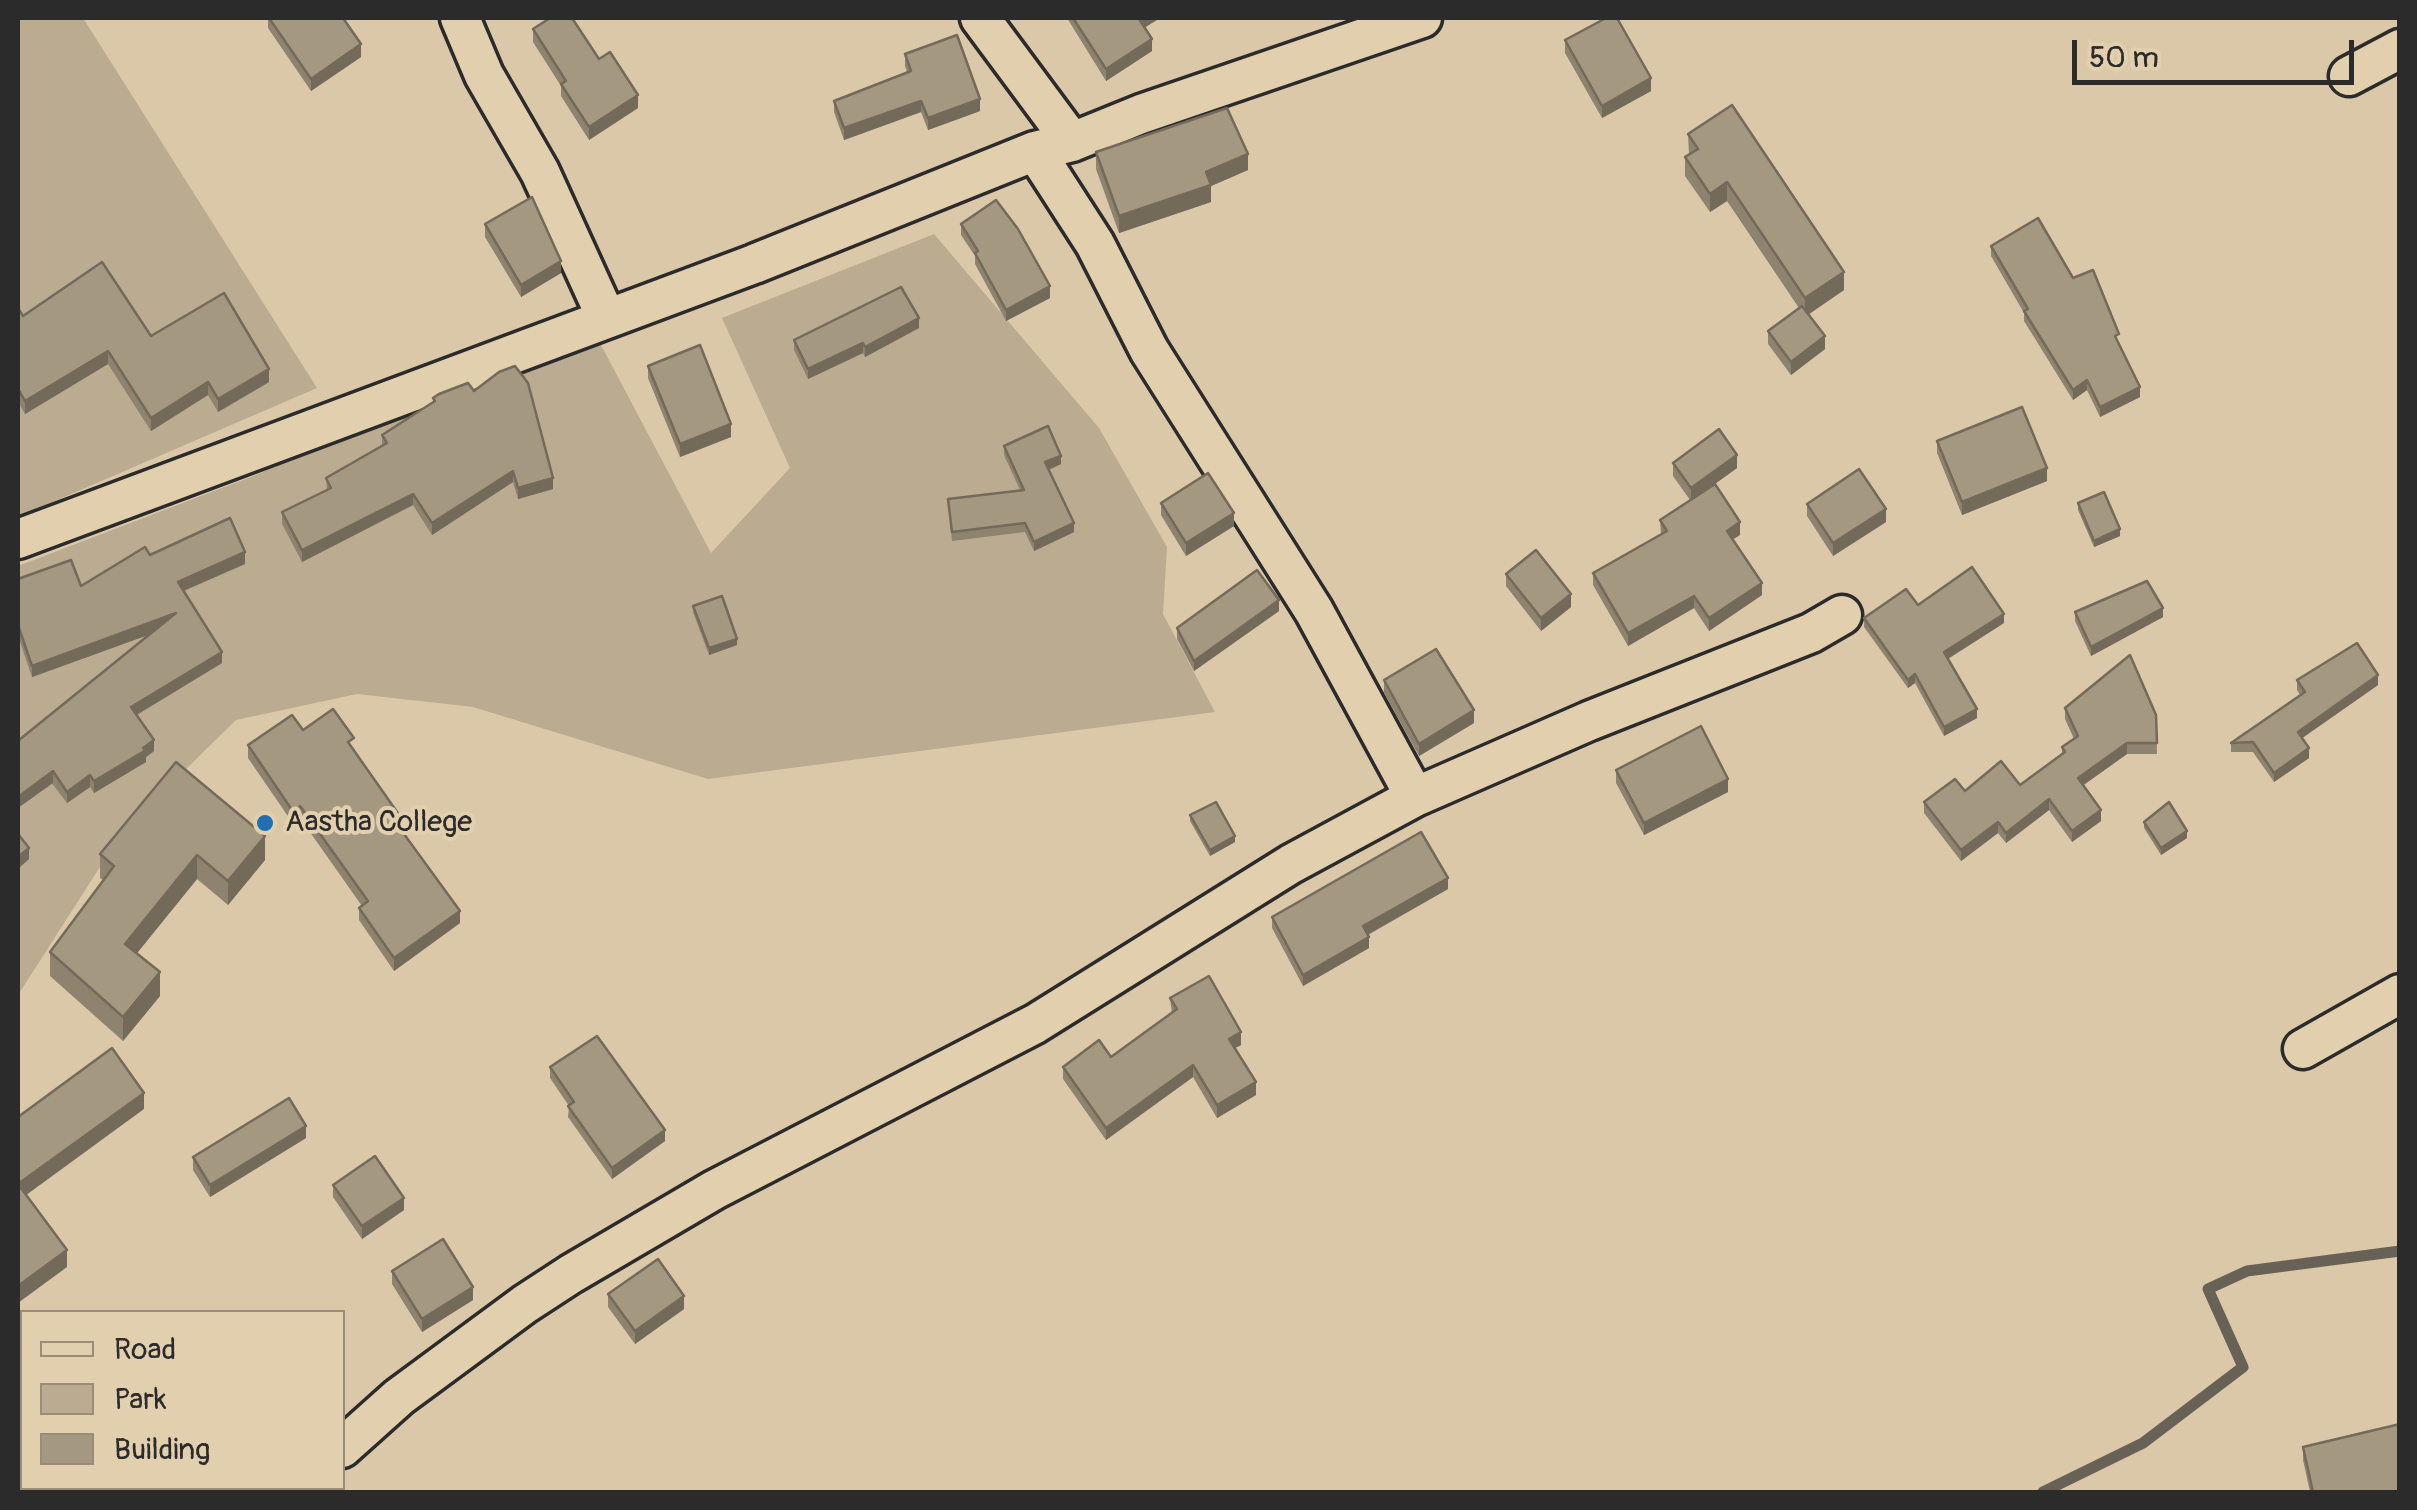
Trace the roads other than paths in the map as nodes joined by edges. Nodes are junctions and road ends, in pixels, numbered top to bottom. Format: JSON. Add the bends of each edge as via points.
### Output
{"nodes":[{"id":1,"x":460,"y":18,"type":"edge"},
{"id":2,"x":980,"y":18,"type":"edge"},
{"id":3,"x":1422,"y":18,"type":"edge"},
{"id":4,"x":2400,"y":49,"type":"edge"},
{"id":5,"x":2349,"y":76,"type":"dead end"},
{"id":6,"x":1072,"y":142,"type":"junction"},
{"id":7,"x":1034,"y":152,"type":"junction"},
{"id":8,"x":606,"y":317,"type":"junction"},
{"id":9,"x":18,"y":539,"type":"edge"},
{"id":10,"x":1842,"y":615,"type":"dead end"},
{"id":11,"x":1415,"y":796,"type":"junction"},
{"id":12,"x":2400,"y":994,"type":"edge"},
{"id":13,"x":2304,"y":1049,"type":"dead end"},
{"id":14,"x":345,"y":1445,"type":"edge"}],
"edges":[{"from":1,"to":8,"type":"street"},
{"from":2,"to":6,"type":"street"},
{"from":3,"to":6,"type":"street"},
{"from":4,"to":5,"type":"street"},
{"from":6,"to":7,"type":"street"},
{"from":7,"to":8,"type":"street"},
{"from":7,"to":11,"type":"street","via":[[1095,244],[1159,367],[1314,610]]},
{"from":8,"to":9,"type":"street"},
{"from":10,"to":11,"type":"street"},
{"from":11,"to":14,"type":"street","via":[[1291,864],[1035,1024],[661,1220],[525,1304]]},
{"from":12,"to":13,"type":"street"}]}
